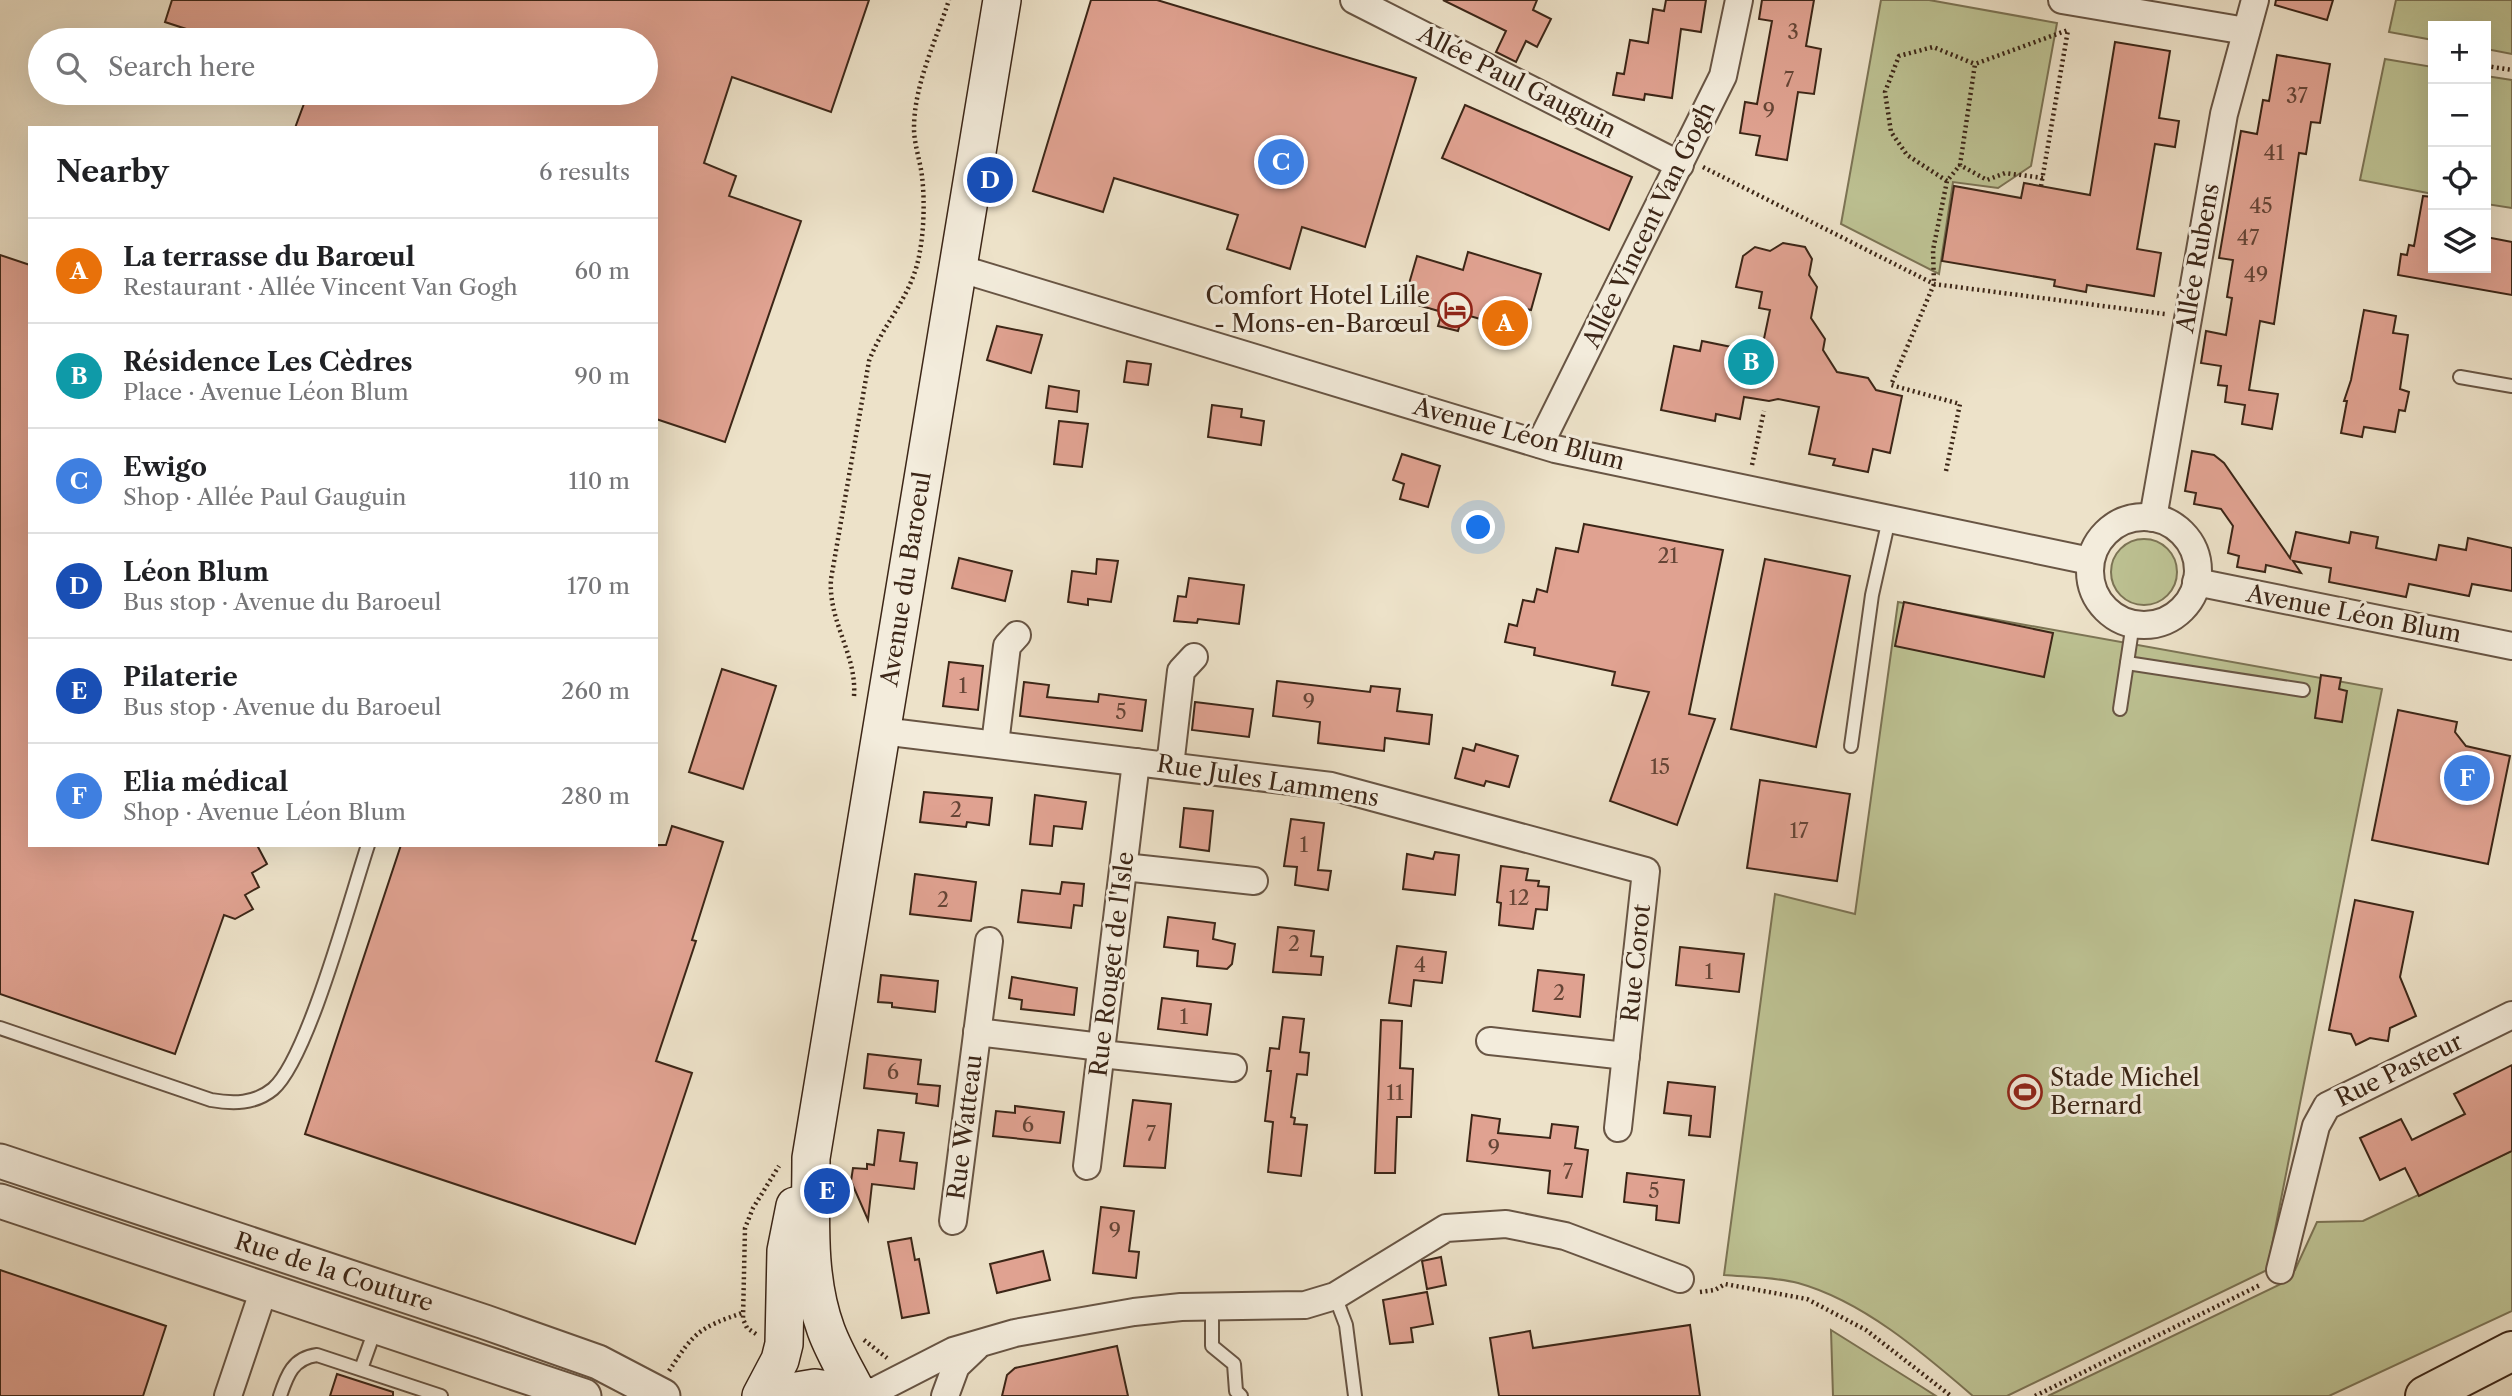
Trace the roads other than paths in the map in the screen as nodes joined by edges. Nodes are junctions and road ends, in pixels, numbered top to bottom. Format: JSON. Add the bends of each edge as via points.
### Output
{"nodes":[{"id":1,"x":1002,"y":0,"type":"edge"},
{"id":2,"x":1354,"y":0,"type":"edge"},
{"id":3,"x":1739,"y":0,"type":"edge"},
{"id":4,"x":2255,"y":0,"type":"edge"},
{"id":5,"x":2067,"y":1,"type":"edge"},
{"id":6,"x":2246,"y":31,"type":"junction"},
{"id":7,"x":1681,"y":161,"type":"junction"},
{"id":8,"x":958,"y":268,"type":"junction"},
{"id":9,"x":2460,"y":377,"type":"dead end"},
{"id":10,"x":2512,"y":386,"type":"edge"},
{"id":11,"x":1540,"y":444,"type":"junction"},
{"id":12,"x":2152,"y":517,"type":"junction"},
{"id":13,"x":1889,"y":519,"type":"junction"},
{"id":14,"x":2090,"y":561,"type":"junction"},
{"id":15,"x":2196,"y":582,"type":"junction"},
{"id":16,"x":2133,"y":623,"type":"junction"},
{"id":17,"x":1017,"y":635,"type":"dead end"},
{"id":18,"x":2512,"y":646,"type":"edge"},
{"id":19,"x":1194,"y":657,"type":"dead end"},
{"id":20,"x":2127,"y":663,"type":"junction"},
{"id":21,"x":2303,"y":690,"type":"dead end"},
{"id":22,"x":2120,"y":709,"type":"dead end"},
{"id":23,"x":882,"y":731,"type":"junction"},
{"id":24,"x":995,"y":744,"type":"junction"},
{"id":25,"x":1851,"y":746,"type":"dead end"},
{"id":26,"x":1136,"y":762,"type":"junction"},
{"id":27,"x":1170,"y":766,"type":"junction"},
{"id":28,"x":367,"y":847,"type":"edge"},
{"id":29,"x":1124,"y":867,"type":"junction"},
{"id":30,"x":1646,"y":871,"type":"joint"},
{"id":31,"x":1254,"y":881,"type":"dead end"},
{"id":32,"x":989,"y":942,"type":"dead end"},
{"id":33,"x":2512,"y":1015,"type":"edge"},
{"id":34,"x":0,"y":1028,"type":"edge"},
{"id":35,"x":977,"y":1032,"type":"junction"},
{"id":36,"x":1490,"y":1041,"type":"dead end"},
{"id":37,"x":1101,"y":1051,"type":"junction"},
{"id":38,"x":1626,"y":1056,"type":"junction"},
{"id":39,"x":1233,"y":1068,"type":"dead end"},
{"id":40,"x":1618,"y":1128,"type":"dead end"},
{"id":41,"x":797,"y":1159,"type":"junction"},
{"id":42,"x":0,"y":1161,"type":"edge"},
{"id":43,"x":1087,"y":1166,"type":"dead end"},
{"id":44,"x":0,"y":1201,"type":"edge"},
{"id":45,"x":953,"y":1221,"type":"dead end"},
{"id":46,"x":2280,"y":1270,"type":"road end"},
{"id":47,"x":1672,"y":1276,"type":"road end"},
{"id":48,"x":264,"y":1289,"type":"junction"},
{"id":49,"x":1335,"y":1296,"type":"junction"},
{"id":50,"x":1212,"y":1307,"type":"junction"},
{"id":51,"x":376,"y":1326,"type":"junction"},
{"id":52,"x":984,"y":1342,"type":"junction"},
{"id":53,"x":2512,"y":1351,"type":"edge"},
{"id":54,"x":361,"y":1369,"type":"junction"},
{"id":55,"x":2434,"y":1391,"type":"edge"},
{"id":56,"x":660,"y":1394,"type":"edge"},
{"id":57,"x":862,"y":1395,"type":"edge"},
{"id":58,"x":228,"y":1396,"type":"edge"},
{"id":59,"x":280,"y":1396,"type":"edge"},
{"id":60,"x":442,"y":1396,"type":"edge"},
{"id":61,"x":584,"y":1396,"type":"edge"},
{"id":62,"x":761,"y":1396,"type":"edge"},
{"id":63,"x":766,"y":1396,"type":"edge"},
{"id":64,"x":944,"y":1396,"type":"edge"},
{"id":65,"x":1241,"y":1396,"type":"edge"},
{"id":66,"x":1355,"y":1396,"type":"edge"}],
"edges":[{"from":1,"to":8,"type":"main road","name":"Avenue du Baroeul"},
{"from":2,"to":7,"type":"street","name":"Allée Paul Gauguin"},
{"from":3,"to":7,"type":"street","name":"Allée Vincent Van Gogh","via":[[1726,68]]},
{"from":4,"to":6,"type":"street","name":"Allée Rubens"},
{"from":5,"to":6,"type":"street"},
{"from":6,"to":12,"type":"street","name":"Allée Rubens","via":[[2220,133]]},
{"from":7,"to":11,"type":"street","name":"Allée Vincent Van Gogh"},
{"from":8,"to":11,"type":"street","name":"Avenue Léon Blum"},
{"from":8,"to":23,"type":"main road","name":"Avenue du Baroeul"},
{"from":9,"to":10,"type":"lane"},
{"from":11,"to":13,"type":"street","name":"Avenue Léon Blum"},
{"from":12,"to":14,"type":"street","via":[[2132,518],[2113,527],[2098,542]]},
{"from":12,"to":15,"type":"street","via":[[2172,526],[2188,541],[2196,561]]},
{"from":13,"to":14,"type":"street","name":"Avenue Léon Blum"},
{"from":13,"to":25,"type":"lane","via":[[1872,595]]},
{"from":14,"to":16,"type":"street","via":[[2091,582],[2099,601],[2114,615]]},
{"from":15,"to":16,"type":"street","via":[[2188,601],[2173,616],[2154,624]]},
{"from":15,"to":18,"type":"street","name":"Avenue Léon Blum"},
{"from":16,"to":20,"type":"lane"},
{"from":17,"to":24,"type":"street","via":[[1007,646]]},
{"from":19,"to":27,"type":"street","via":[[1181,671]]},
{"from":20,"to":21,"type":"lane"},
{"from":20,"to":22,"type":"lane"},
{"from":23,"to":24,"type":"street","name":"Rue Jules Lammens"},
{"from":23,"to":41,"type":"main road","name":"Avenue du Baroeul"},
{"from":24,"to":26,"type":"street","name":"Rue Jules Lammens"},
{"from":26,"to":27,"type":"street","name":"Rue Jules Lammens"},
{"from":26,"to":29,"type":"street","name":"Rue Rouget de l'Isle"},
{"from":27,"to":30,"type":"street","name":"Rue Jules Lammens","via":[[1351,790]]},
{"from":28,"to":34,"type":"lane","via":[[303,1041],[286,1073],[264,1095],[245,1102],[211,1100]]},
{"from":29,"to":31,"type":"street"},
{"from":29,"to":37,"type":"street","name":"Rue Rouget de l'Isle"},
{"from":30,"to":38,"type":"street","name":"Rue Corot"},
{"from":32,"to":35,"type":"street","name":"Rue Watteau"},
{"from":33,"to":46,"type":"street","name":"Rue Pasteur","via":[[2327,1106],[2316,1126]]},
{"from":35,"to":37,"type":"street","name":"Rue Watteau"},
{"from":35,"to":45,"type":"street","name":"Rue Watteau"},
{"from":36,"to":38,"type":"street","name":"Rue Corot"},
{"from":37,"to":39,"type":"street","name":"Rue Watteau"},
{"from":37,"to":43,"type":"street","name":"Rue Rouget de l'Isle"},
{"from":38,"to":40,"type":"street","name":"Rue Corot"},
{"from":41,"to":57,"type":"main road","name":"Avenue du Baroeul","via":[[826,1331]]},
{"from":41,"to":62,"type":"main road","name":"Avenue du Baroeul","via":[[782,1352]]},
{"from":42,"to":56,"type":"street","name":"Rue de la Couture","via":[[485,1322],[598,1362]]},
{"from":44,"to":48,"type":"street","name":"Rue de la Couture"},
{"from":47,"to":49,"type":"street","via":[[1565,1236],[1506,1224],[1482,1225],[1446,1228]]},
{"from":48,"to":51,"type":"street","name":"Rue de la Couture"},
{"from":48,"to":58,"type":"street"},
{"from":49,"to":50,"type":"street","via":[[1305,1305]]},
{"from":49,"to":66,"type":"lane","via":[[1346,1325]]},
{"from":50,"to":52,"type":"street","via":[[1134,1312]]},
{"from":50,"to":65,"type":"lane","via":[[1212,1346],[1234,1364],[1236,1391]]},
{"from":51,"to":54,"type":"lane"},
{"from":51,"to":61,"type":"street","name":"Rue de la Couture"},
{"from":52,"to":57,"type":"street"},
{"from":52,"to":64,"type":"street","via":[[956,1366]]},
{"from":53,"to":55,"type":"highway"},
{"from":54,"to":59,"type":"lane","via":[[326,1356],[309,1356],[293,1365]]},
{"from":54,"to":60,"type":"lane"},
{"from":57,"to":63,"type":"main road","via":[[815,1388]]}]}
